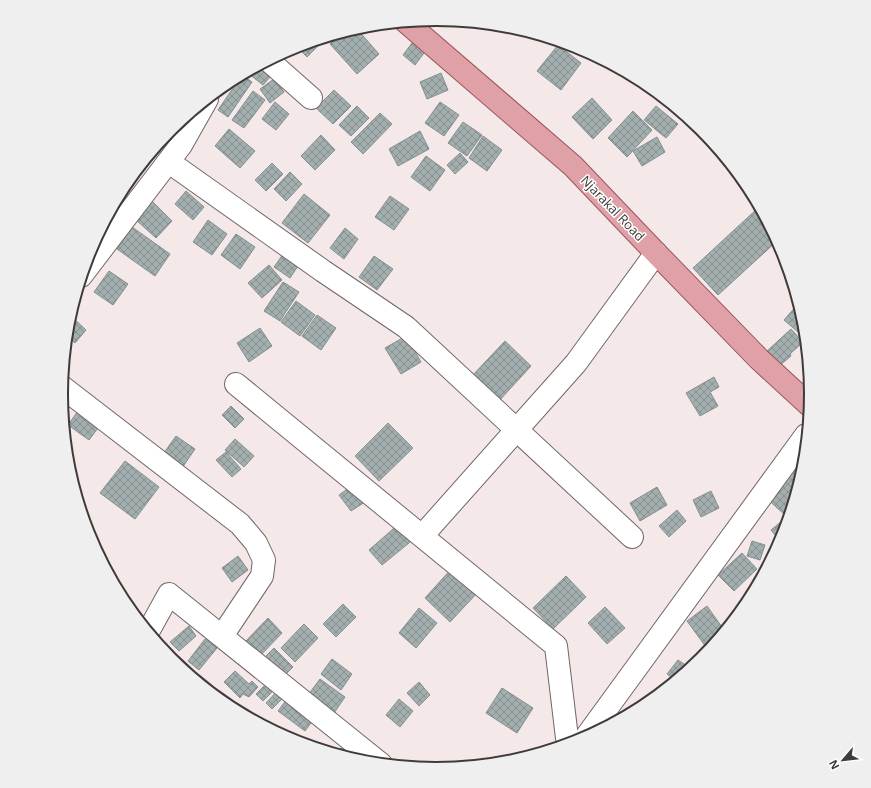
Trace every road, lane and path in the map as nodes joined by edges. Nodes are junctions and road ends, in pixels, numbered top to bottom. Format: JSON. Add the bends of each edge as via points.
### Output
{"nodes":[{"id":1,"x":412,"y":27,"type":"edge"},
{"id":2,"x":273,"y":64,"type":"edge"},
{"id":3,"x":311,"y":98,"type":"dead end"},
{"id":4,"x":199,"y":112,"type":"edge"},
{"id":5,"x":169,"y":162,"type":"junction"},
{"id":6,"x":656,"y":253,"type":"junction"},
{"id":7,"x":93,"y":260,"type":"edge"},
{"id":8,"x":236,"y":384,"type":"dead end"},
{"id":9,"x":68,"y":391,"type":"edge"},
{"id":10,"x":804,"y":400,"type":"edge"},
{"id":11,"x":517,"y":429,"type":"junction"},
{"id":12,"x":800,"y":443,"type":"edge"},
{"id":13,"x":422,"y":536,"type":"junction"},
{"id":14,"x":632,"y":536,"type":"dead end"},
{"id":15,"x":151,"y":627,"type":"edge"},
{"id":16,"x":222,"y":636,"type":"junction"},
{"id":17,"x":581,"y":732,"type":"edge"},
{"id":18,"x":576,"y":734,"type":"edge"},
{"id":19,"x":371,"y":756,"type":"edge"}],
"edges":[{"from":1,"to":6,"type":"main road","name":"Njarakal Road","via":[[573,166]]},
{"from":2,"to":3,"type":"street"},
{"from":4,"to":5,"type":"street"},
{"from":5,"to":7,"type":"street"},
{"from":5,"to":11,"type":"street","via":[[406,327]]},
{"from":6,"to":10,"type":"main road","name":"Njarakal Road","via":[[759,359]]},
{"from":6,"to":11,"type":"street","via":[[576,363]]},
{"from":8,"to":13,"type":"street"},
{"from":9,"to":16,"type":"street","via":[[240,524],[256,543],[264,560],[262,576]]},
{"from":11,"to":13,"type":"street"},
{"from":11,"to":14,"type":"street"},
{"from":12,"to":17,"type":"street"},
{"from":13,"to":18,"type":"street","via":[[556,646]]},
{"from":15,"to":16,"type":"street","via":[[169,594]]},
{"from":16,"to":19,"type":"street"}]}
